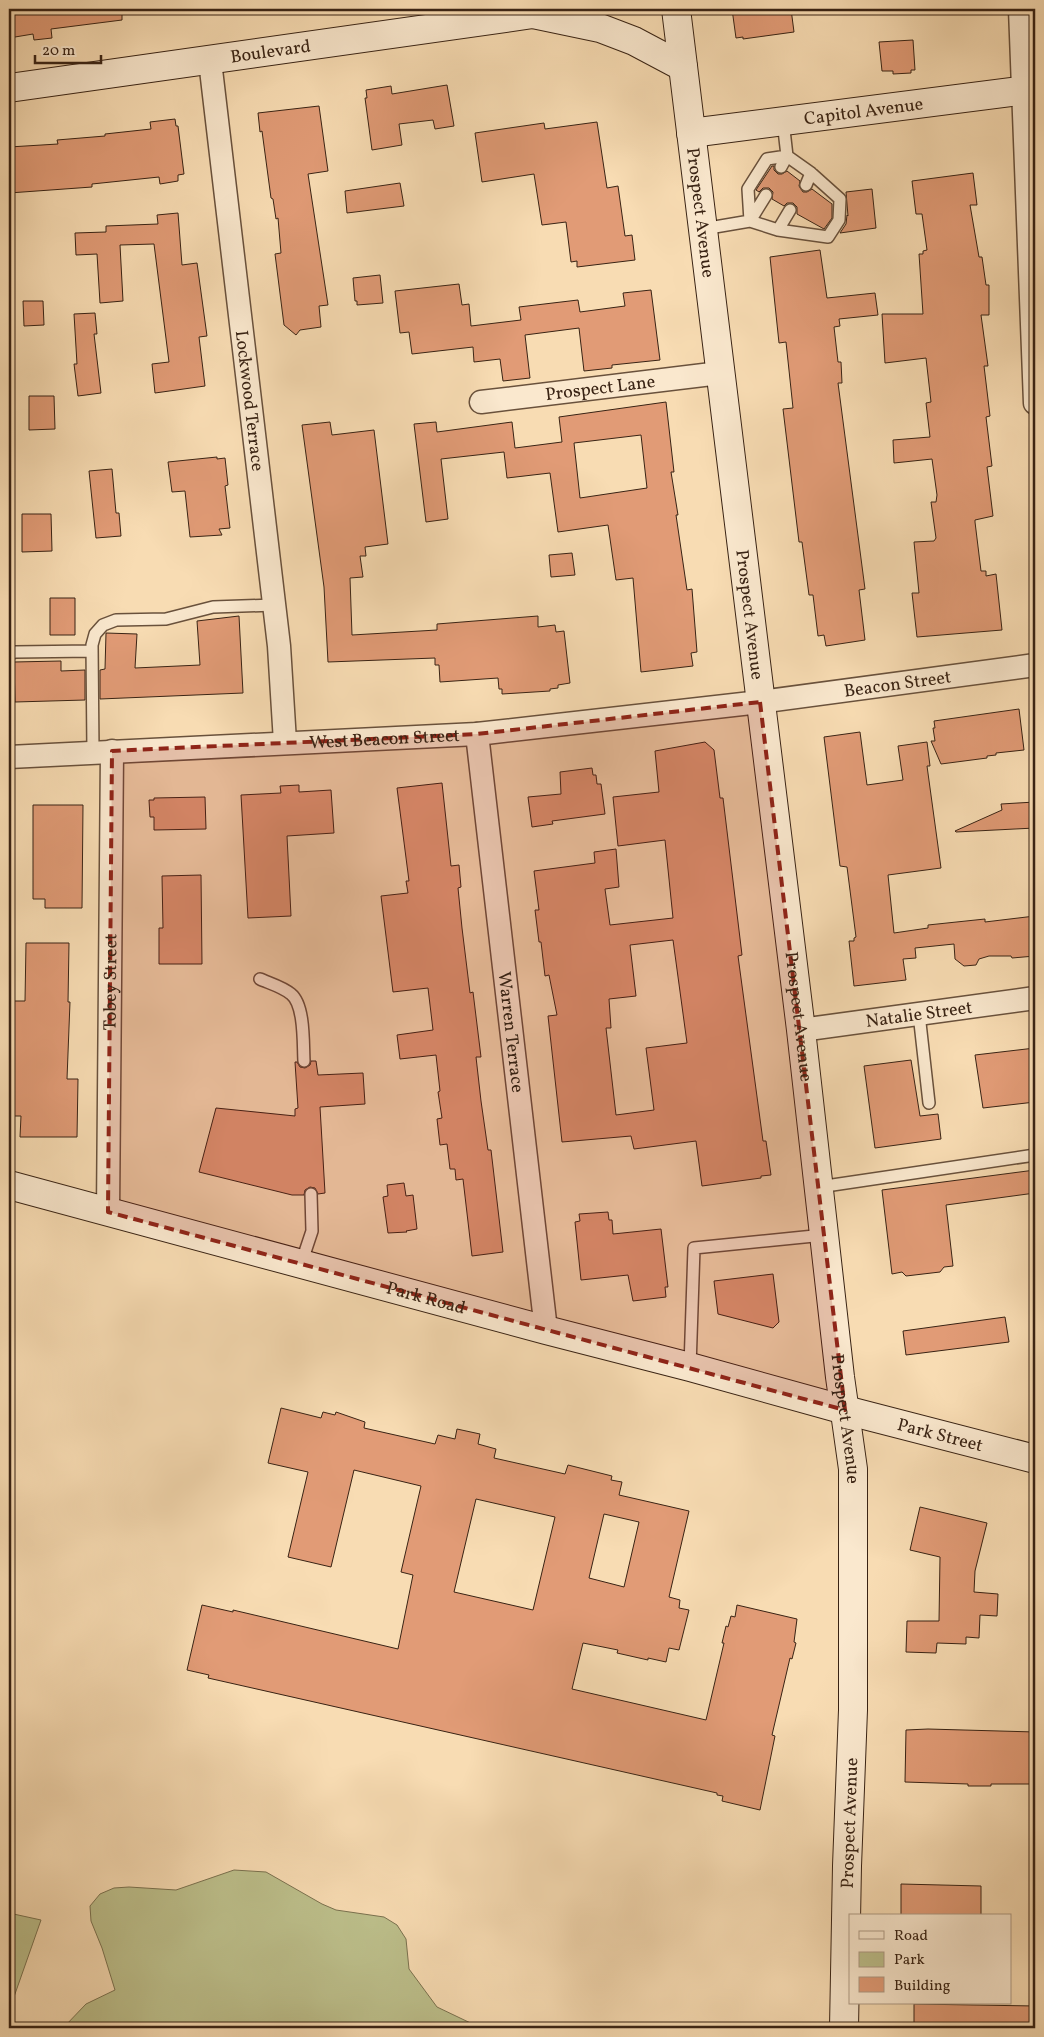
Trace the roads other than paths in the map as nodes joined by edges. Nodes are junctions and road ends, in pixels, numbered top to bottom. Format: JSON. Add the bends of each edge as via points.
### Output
{"nodes":[{"id":1,"x":676,"y":9,"type":"edge"},
{"id":2,"x":1020,"y":9,"type":"edge"},
{"id":3,"x":541,"y":12,"type":"edge"},
{"id":4,"x":210,"y":61,"type":"junction"},
{"id":5,"x":683,"y":66,"type":"junction"},
{"id":6,"x":9,"y":88,"type":"edge"},
{"id":7,"x":1029,"y":90,"type":"edge"},
{"id":8,"x":783,"y":121,"type":"junction"},
{"id":9,"x":691,"y":133,"type":"junction"},
{"id":10,"x":787,"y":156,"type":"junction"},
{"id":11,"x":781,"y":167,"type":"dead end"},
{"id":12,"x":811,"y":173,"type":"junction"},
{"id":13,"x":806,"y":185,"type":"dead end"},
{"id":14,"x":766,"y":195,"type":"dead end"},
{"id":15,"x":790,"y":210,"type":"dead end"},
{"id":16,"x":750,"y":222,"type":"junction"},
{"id":17,"x":703,"y":229,"type":"junction"},
{"id":18,"x":778,"y":230,"type":"junction"},
{"id":19,"x":720,"y":373,"type":"junction"},
{"id":20,"x":481,"y":402,"type":"dead end"},
{"id":21,"x":1035,"y":403,"type":"edge"},
{"id":22,"x":274,"y":605,"type":"junction"},
{"id":23,"x":92,"y":651,"type":"junction"},
{"id":24,"x":9,"y":654,"type":"edge"},
{"id":25,"x":1035,"y":665,"type":"edge"},
{"id":26,"x":760,"y":702,"type":"junction"},
{"id":27,"x":477,"y":734,"type":"junction"},
{"id":28,"x":285,"y":742,"type":"junction"},
{"id":29,"x":102,"y":752,"type":"junction"},
{"id":30,"x":9,"y":756,"type":"edge"},
{"id":31,"x":260,"y":979,"type":"dead end"},
{"id":32,"x":1035,"y":998,"type":"edge"},
{"id":33,"x":919,"y":1014,"type":"junction"},
{"id":34,"x":801,"y":1030,"type":"junction"},
{"id":35,"x":304,"y":1062,"type":"dead end"},
{"id":36,"x":929,"y":1103,"type":"dead end"},
{"id":37,"x":1035,"y":1155,"type":"edge"},
{"id":38,"x":9,"y":1185,"type":"edge"},
{"id":39,"x":819,"y":1187,"type":"junction"},
{"id":40,"x":311,"y":1194,"type":"dead end"},
{"id":41,"x":108,"y":1212,"type":"junction"},
{"id":42,"x":824,"y":1235,"type":"junction"},
{"id":43,"x":302,"y":1264,"type":"junction"},
{"id":44,"x":546,"y":1330,"type":"junction"},
{"id":45,"x":690,"y":1366,"type":"junction"},
{"id":46,"x":845,"y":1410,"type":"junction"},
{"id":47,"x":1035,"y":1459,"type":"edge"},
{"id":48,"x":844,"y":2028,"type":"edge"}],
"edges":[{"from":1,"to":5,"type":"main road","name":"Prospect Avenue"},
{"from":2,"to":7,"type":"street"},
{"from":3,"to":4,"type":"main road","name":"Boulevard"},
{"from":3,"to":5,"type":"main road","name":"Boulevard","via":[[600,28]]},
{"from":4,"to":6,"type":"main road","name":"Boulevard"},
{"from":4,"to":22,"type":"street","name":"Lockwood Terrace"},
{"from":5,"to":9,"type":"main road","name":"Prospect Avenue"},
{"from":7,"to":8,"type":"main road","name":"Capitol Avenue"},
{"from":7,"to":21,"type":"street"},
{"from":8,"to":9,"type":"main road","name":"Capitol Avenue"},
{"from":8,"to":10,"type":"lane"},
{"from":9,"to":17,"type":"main road","name":"Prospect Avenue"},
{"from":10,"to":11,"type":"lane"},
{"from":10,"to":12,"type":"lane"},
{"from":10,"to":16,"type":"lane","via":[[767,159],[748,189]]},
{"from":12,"to":13,"type":"lane"},
{"from":12,"to":18,"type":"lane","via":[[840,199],[838,220],[828,237]]},
{"from":14,"to":16,"type":"lane"},
{"from":15,"to":18,"type":"lane"},
{"from":16,"to":17,"type":"lane"},
{"from":16,"to":18,"type":"lane"},
{"from":17,"to":19,"type":"main road","name":"Prospect Avenue"},
{"from":19,"to":20,"type":"street","name":"Prospect Lane"},
{"from":19,"to":26,"type":"main road","name":"Prospect Avenue"},
{"from":22,"to":23,"type":"lane","via":[[213,607],[166,619],[116,620],[103,625],[95,634]]},
{"from":22,"to":28,"type":"street","name":"Lockwood Terrace"},
{"from":23,"to":24,"type":"lane"},
{"from":23,"to":29,"type":"lane"},
{"from":25,"to":26,"type":"street","name":"Beacon Street"},
{"from":26,"to":27,"type":"street","name":"West Beacon Street"},
{"from":26,"to":34,"type":"main road","name":"Prospect Avenue"},
{"from":27,"to":28,"type":"street","name":"West Beacon Street"},
{"from":27,"to":44,"type":"street","name":"Warren Terrace"},
{"from":28,"to":29,"type":"street","name":"West Beacon Street"},
{"from":29,"to":30,"type":"street","name":"West Beacon Street"},
{"from":29,"to":41,"type":"street","name":"Tobey Street"},
{"from":31,"to":35,"type":"lane","via":[[292,994],[302,1018]]},
{"from":32,"to":33,"type":"street","name":"Natalie Street"},
{"from":33,"to":34,"type":"street","name":"Natalie Street"},
{"from":33,"to":36,"type":"lane"},
{"from":34,"to":39,"type":"main road","name":"Prospect Avenue"},
{"from":37,"to":39,"type":"lane"},
{"from":38,"to":41,"type":"main road","name":"Park Road"},
{"from":39,"to":42,"type":"main road","name":"Prospect Avenue"},
{"from":40,"to":43,"type":"lane","via":[[312,1231]]},
{"from":41,"to":43,"type":"main road","name":"Park Road"},
{"from":42,"to":45,"type":"lane","via":[[694,1248]]},
{"from":42,"to":46,"type":"main road","name":"Prospect Avenue"},
{"from":43,"to":44,"type":"main road","name":"Park Road"},
{"from":44,"to":45,"type":"main road","name":"Park Road"},
{"from":45,"to":46,"type":"main road","name":"Park Road"},
{"from":46,"to":47,"type":"main road","name":"Park Street"},
{"from":46,"to":48,"type":"main road","name":"Prospect Avenue","via":[[853,1469],[854,1546]]}]}
